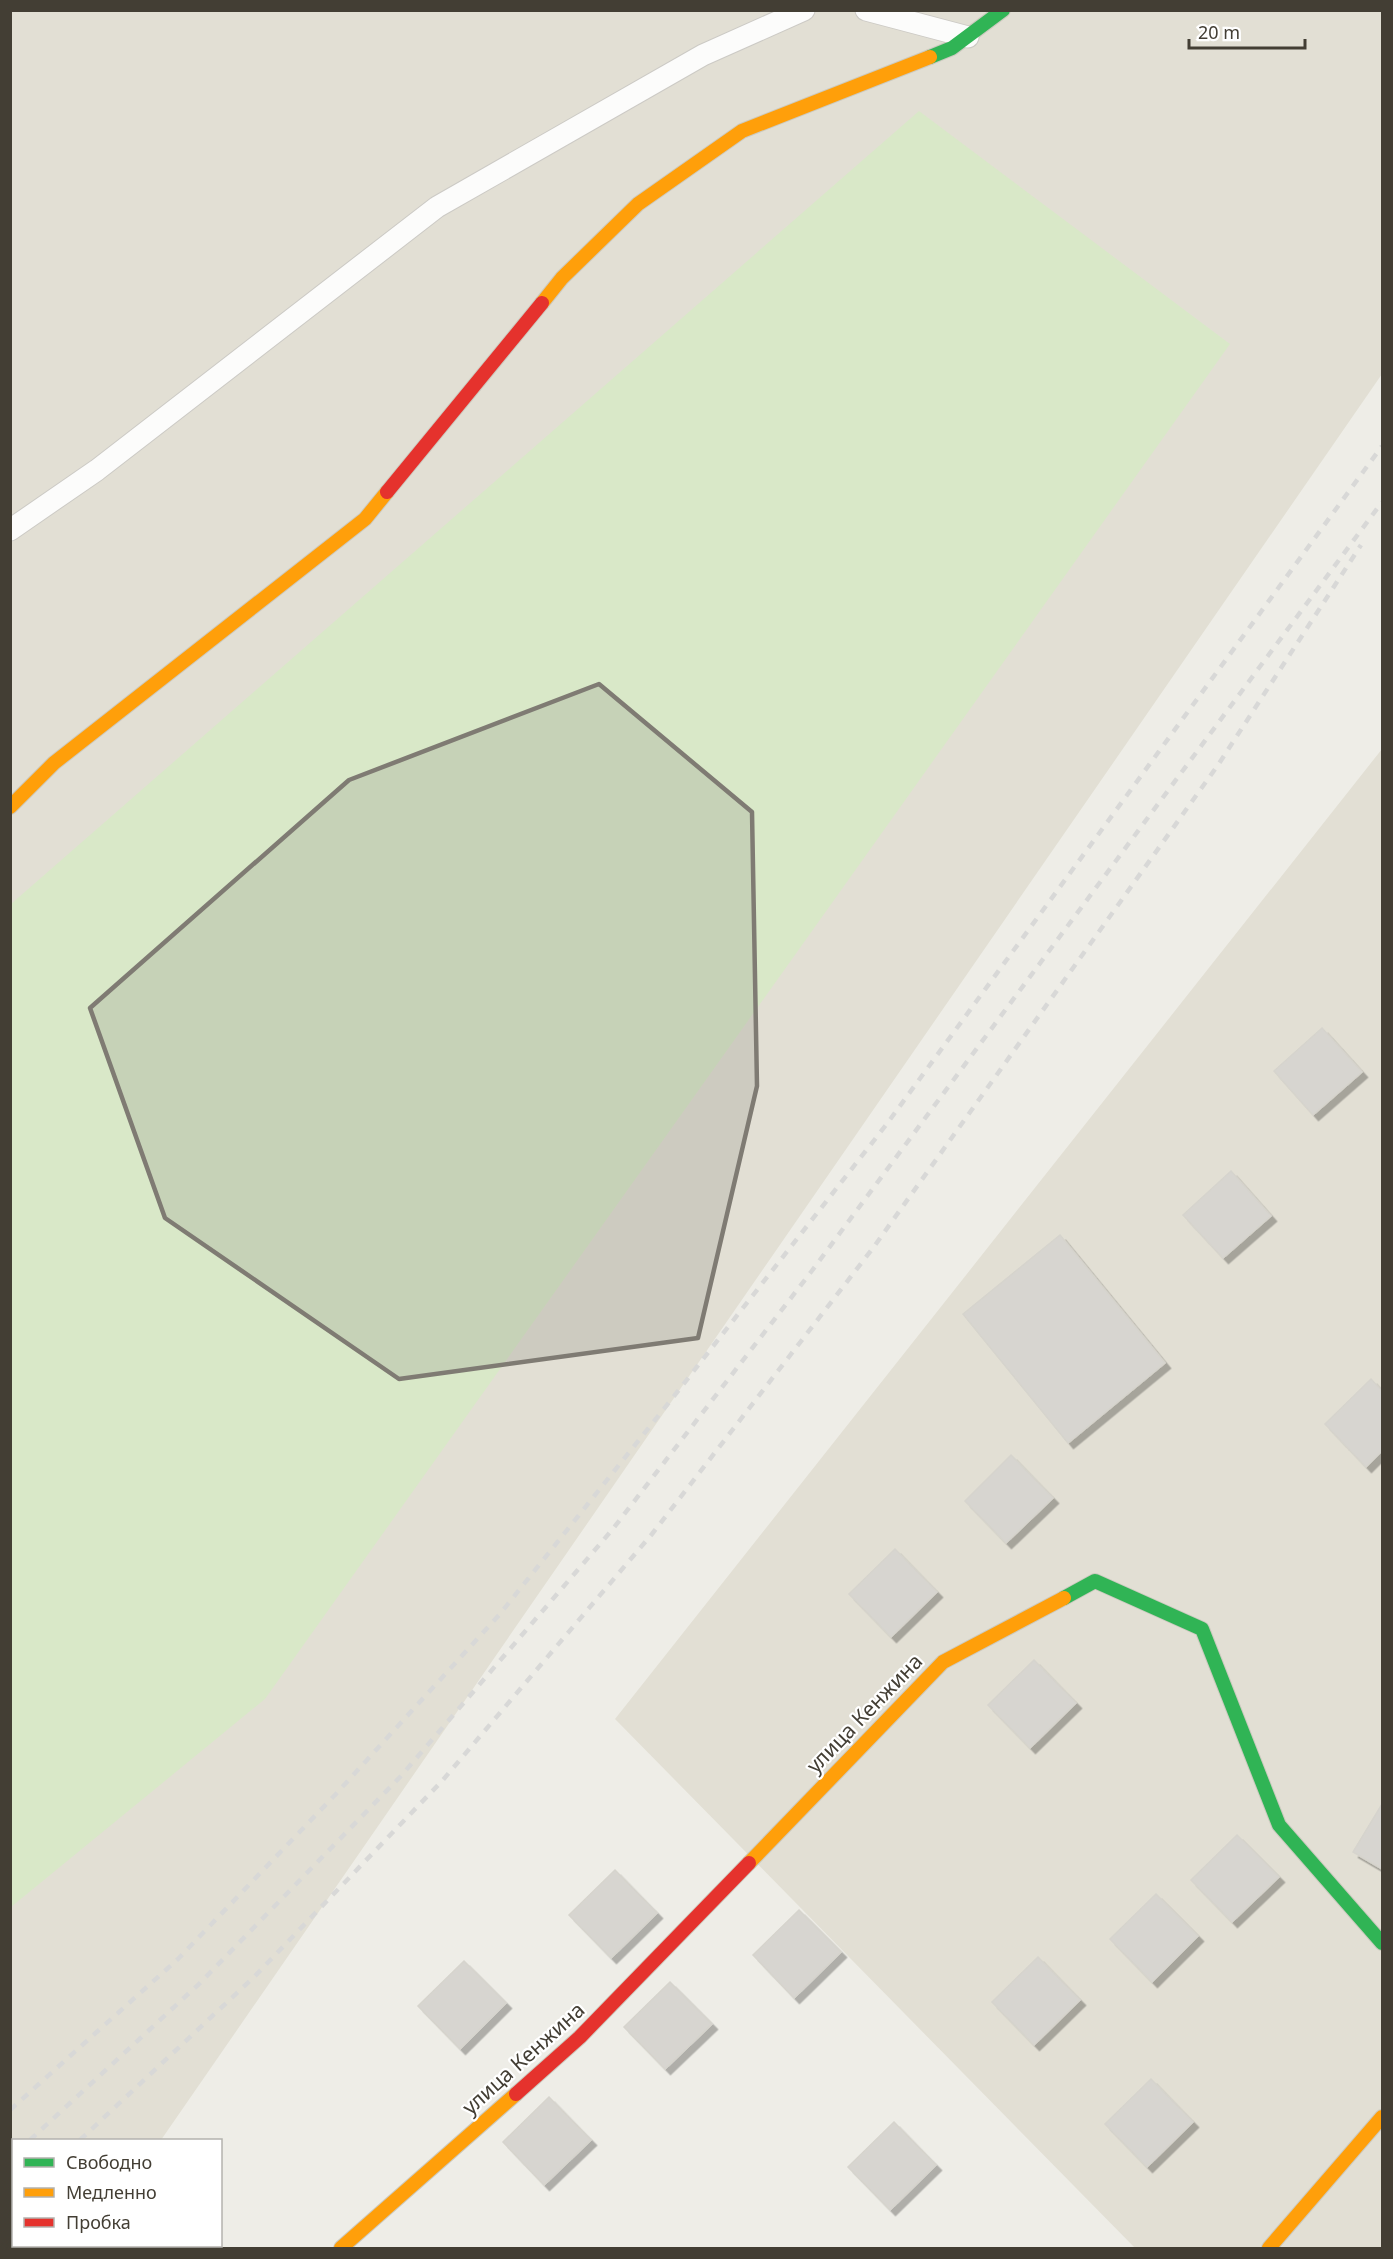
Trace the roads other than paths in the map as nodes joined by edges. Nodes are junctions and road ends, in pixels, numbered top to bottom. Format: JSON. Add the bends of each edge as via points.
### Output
{"nodes":[{"id":1,"x":804,"y":10,"type":"edge"},
{"id":2,"x":866,"y":10,"type":"edge"},
{"id":3,"x":1003,"y":10,"type":"edge"},
{"id":4,"x":968,"y":37,"type":"junction"},
{"id":5,"x":10,"y":530,"type":"edge"},
{"id":6,"x":10,"y":807,"type":"edge"},
{"id":7,"x":1383,"y":1943,"type":"edge"},
{"id":8,"x":1383,"y":2117,"type":"edge"},
{"id":9,"x":341,"y":2248,"type":"edge"},
{"id":10,"x":1269,"y":2248,"type":"edge"}],
"edges":[{"from":1,"to":5,"type":"lane","via":[[703,55],[437,207],[97,470]]},
{"from":2,"to":4,"type":"lane"},
{"from":3,"to":4,"type":"street"},
{"from":4,"to":6,"type":"street","via":[[952,48],[742,131],[638,204],[562,278],[365,519],[54,763]]},
{"from":7,"to":9,"type":"street","name":"улица Кенжина","via":[[1280,1825],[1202,1629],[1095,1581],[943,1662],[580,2037]]},
{"from":8,"to":10,"type":"street"}]}
